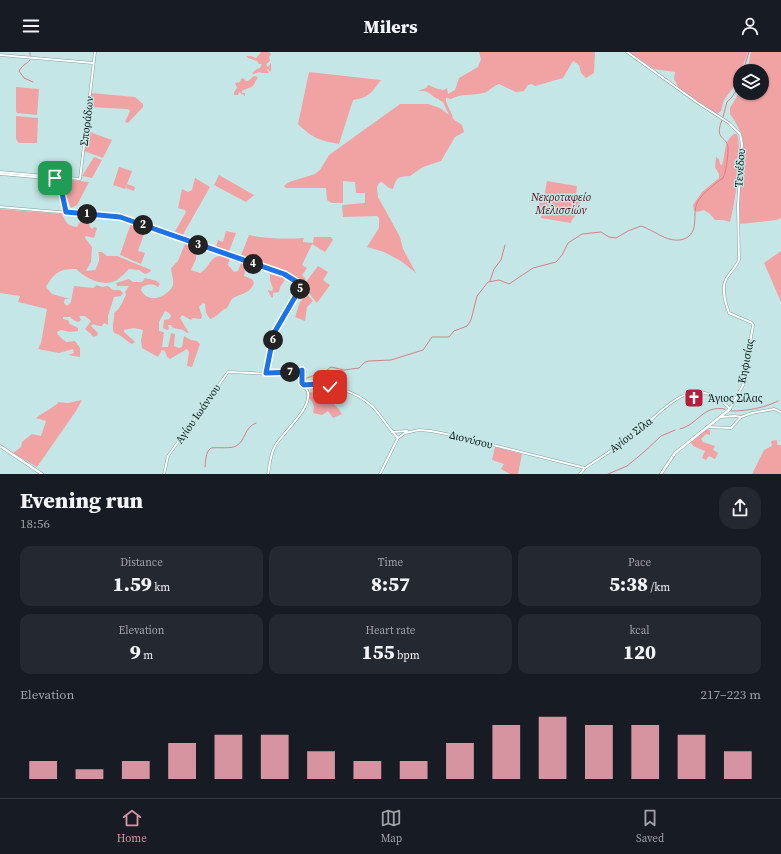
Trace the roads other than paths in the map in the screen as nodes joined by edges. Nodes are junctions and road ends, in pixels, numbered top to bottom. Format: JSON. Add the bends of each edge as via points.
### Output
{"nodes":[{"id":1,"x":95,"y":52,"type":"edge"},
{"id":2,"x":627,"y":52,"type":"edge"},
{"id":3,"x":0,"y":55,"type":"edge"},
{"id":4,"x":94,"y":63,"type":"junction"},
{"id":5,"x":0,"y":173,"type":"edge"},
{"id":6,"x":55,"y":178,"type":"junction"},
{"id":7,"x":0,"y":207,"type":"edge"},
{"id":8,"x":66,"y":212,"type":"junction"},
{"id":9,"x":753,"y":323,"type":"joint"},
{"id":10,"x":266,"y":373,"type":"junction"},
{"id":11,"x":303,"y":384,"type":"junction"},
{"id":12,"x":729,"y":410,"type":"junction"},
{"id":13,"x":781,"y":412,"type":"edge"},
{"id":14,"x":721,"y":416,"type":"junction"},
{"id":15,"x":735,"y":416,"type":"junction"},
{"id":16,"x":741,"y":417,"type":"junction"},
{"id":17,"x":707,"y":427,"type":"junction"},
{"id":18,"x":410,"y":431,"type":"junction"},
{"id":19,"x":392,"y":432,"type":"junction"},
{"id":20,"x":398,"y":438,"type":"junction"},
{"id":21,"x":0,"y":446,"type":"edge"},
{"id":22,"x":585,"y":468,"type":"junction"},
{"id":23,"x":42,"y":474,"type":"edge"},
{"id":24,"x":164,"y":474,"type":"edge"},
{"id":25,"x":268,"y":474,"type":"edge"},
{"id":26,"x":380,"y":474,"type":"edge"},
{"id":27,"x":580,"y":474,"type":"edge"},
{"id":28,"x":661,"y":474,"type":"edge"}],
"edges":[{"from":1,"to":4,"type":"street","name":"Σποράδων"},
{"from":2,"to":9,"type":"street","name":"Τενέδου","via":[[729,123],[740,135],[742,150],[737,218],[739,260],[727,278],[724,291],[729,313]]},
{"from":3,"to":4,"type":"street"},
{"from":4,"to":6,"type":"street","name":"Σποράδων","via":[[80,179]]},
{"from":5,"to":6,"type":"street","via":[[47,175]]},
{"from":6,"to":8,"type":"street","via":[[61,188]]},
{"from":7,"to":8,"type":"street"},
{"from":8,"to":10,"type":"street","via":[[120,217],[284,274],[302,285],[274,333]]},
{"from":9,"to":12,"type":"street","name":"Κηφισίας","via":[[743,385]]},
{"from":10,"to":11,"type":"street","via":[[302,370]]},
{"from":10,"to":24,"type":"street","name":"Αγίου Ιωάννου","via":[[228,372],[168,456]]},
{"from":11,"to":19,"type":"street","via":[[320,384],[353,394],[372,407]]},
{"from":11,"to":25,"type":"street","via":[[308,391],[308,398],[302,414],[274,448]]},
{"from":12,"to":14,"type":"main road","name":"Κηφισίας"},
{"from":12,"to":15,"type":"street"},
{"from":12,"to":22,"type":"street","name":"Αγίου Σίλα","via":[[705,392],[682,395],[632,436]]},
{"from":13,"to":16,"type":"street","via":[[777,409]]},
{"from":14,"to":15,"type":"street"},
{"from":14,"to":17,"type":"main road","name":"Κηφισίας"},
{"from":15,"to":16,"type":"street"},
{"from":16,"to":17,"type":"street","via":[[732,427]]},
{"from":17,"to":28,"type":"main road","name":"Κηφισίας","via":[[674,455]]},
{"from":18,"to":19,"type":"street","name":"Διονύσου"},
{"from":18,"to":20,"type":"street"},
{"from":18,"to":22,"type":"street","name":"Διονύσου","via":[[436,432]]},
{"from":19,"to":20,"type":"street"},
{"from":20,"to":26,"type":"street"},
{"from":21,"to":23,"type":"main road"},
{"from":22,"to":27,"type":"street","name":"Αγίου Σίλα"}]}
